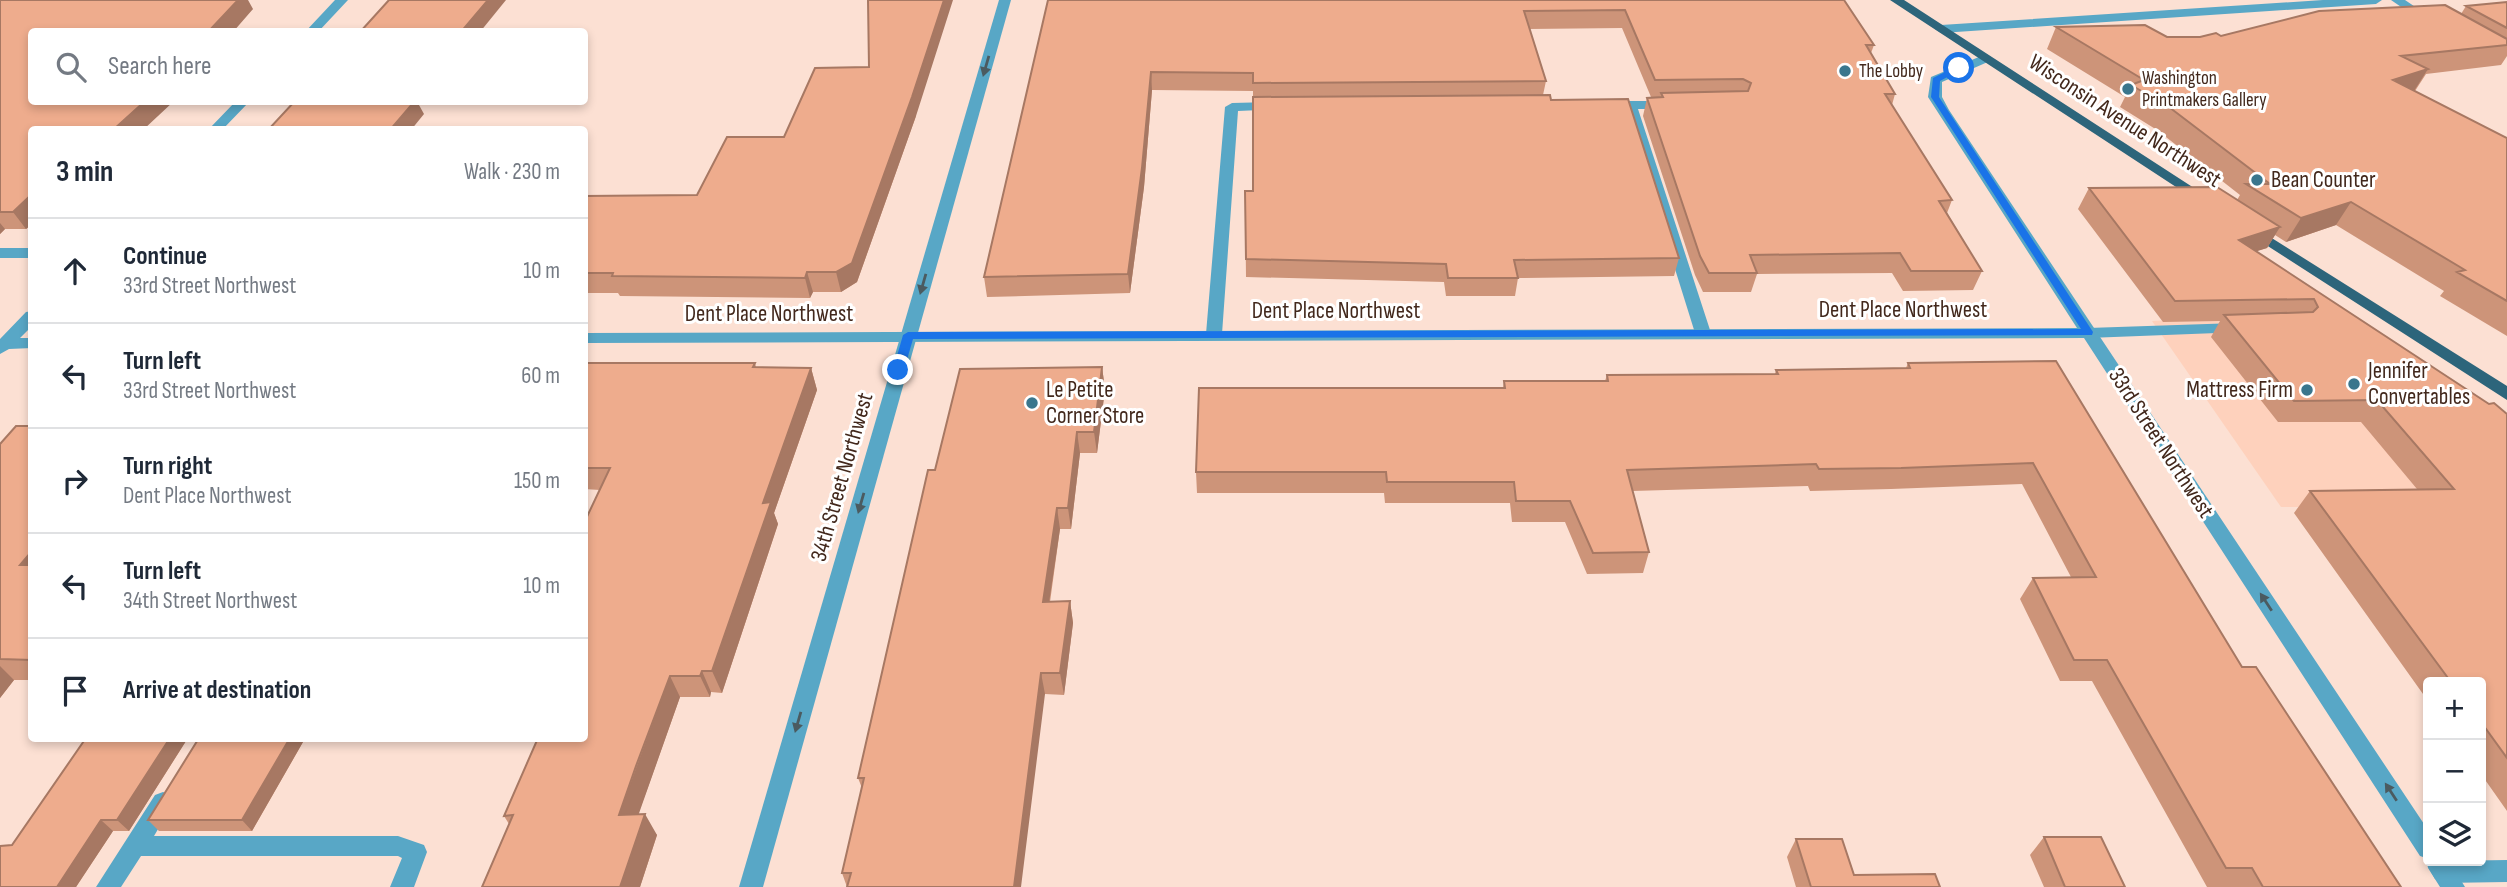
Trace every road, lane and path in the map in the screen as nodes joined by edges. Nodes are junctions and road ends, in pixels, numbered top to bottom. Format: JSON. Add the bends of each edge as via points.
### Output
{"nodes":[{"id":1,"x":342,"y":0,"type":"edge"},
{"id":2,"x":1005,"y":0,"type":"edge"},
{"id":3,"x":1896,"y":0,"type":"edge"},
{"id":4,"x":2376,"y":0,"type":"edge"},
{"id":5,"x":2397,"y":0,"type":"edge"},
{"id":6,"x":2337,"y":1,"type":"edge"},
{"id":7,"x":315,"y":28,"type":"edge"},
{"id":8,"x":1941,"y":29,"type":"junction"},
{"id":9,"x":2444,"y":29,"type":"edge"},
{"id":10,"x":1986,"y":58,"type":"junction"},
{"id":11,"x":1684,"y":104,"type":"edge"},
{"id":12,"x":239,"y":105,"type":"edge"},
{"id":13,"x":1589,"y":105,"type":"edge"},
{"id":14,"x":1630,"y":105,"type":"junction"},
{"id":15,"x":1287,"y":106,"type":"edge"},
{"id":16,"x":218,"y":126,"type":"edge"},
{"id":17,"x":2218,"y":208,"type":"edge"},
{"id":18,"x":2241,"y":222,"type":"edge"},
{"id":19,"x":0,"y":253,"type":"edge"},
{"id":20,"x":28,"y":253,"type":"edge"},
{"id":21,"x":28,"y":320,"type":"edge"},
{"id":22,"x":2254,"y":328,"type":"edge"},
{"id":23,"x":2088,"y":332,"type":"junction"},
{"id":24,"x":1703,"y":333,"type":"junction"},
{"id":25,"x":1214,"y":334,"type":"junction"},
{"id":26,"x":908,"y":335,"type":"junction"},
{"id":27,"x":588,"y":338,"type":"edge"},
{"id":28,"x":28,"y":343,"type":"edge"},
{"id":29,"x":3,"y":346,"type":"edge"},
{"id":30,"x":2507,"y":394,"type":"edge"},
{"id":31,"x":175,"y":782,"type":"edge"},
{"id":32,"x":2423,"y":841,"type":"edge"},
{"id":33,"x":134,"y":846,"type":"junction"},
{"id":34,"x":2507,"y":871,"type":"edge"},
{"id":35,"x":2444,"y":873,"type":"edge"},
{"id":36,"x":108,"y":887,"type":"edge"},
{"id":37,"x":402,"y":887,"type":"edge"},
{"id":38,"x":751,"y":887,"type":"edge"}],
"edges":[{"from":1,"to":7,"type":"street"},
{"from":2,"to":26,"type":"street","name":"34th Street Northwest","one_way":true},
{"from":3,"to":8,"type":"main road","name":"Wisconsin Avenue Northwest"},
{"from":4,"to":6,"type":"street"},
{"from":5,"to":9,"type":"street"},
{"from":6,"to":8,"type":"street"},
{"from":8,"to":10,"type":"main road","name":"Wisconsin Avenue Northwest"},
{"from":10,"to":17,"type":"main road","name":"Wisconsin Avenue Northwest"},
{"from":10,"to":23,"type":"street","name":"33rd Street Northwest","via":[[1936,80],[1935,97]]},
{"from":11,"to":14,"type":"street"},
{"from":12,"to":16,"type":"street"},
{"from":13,"to":14,"type":"street"},
{"from":14,"to":24,"type":"street"},
{"from":15,"to":25,"type":"street","via":[[1232,107]]},
{"from":18,"to":30,"type":"main road"},
{"from":19,"to":20,"type":"street"},
{"from":21,"to":29,"type":"street"},
{"from":22,"to":23,"type":"street","name":"Dent Place Northwest"},
{"from":23,"to":24,"type":"street","name":"Dent Place Northwest"},
{"from":32,"to":23,"type":"street","name":"33rd Street Northwest","one_way":true},
{"from":24,"to":25,"type":"street","name":"Dent Place Northwest"},
{"from":25,"to":26,"type":"street","name":"Dent Place Northwest"},
{"from":26,"to":27,"type":"street","name":"Dent Place Northwest"},
{"from":26,"to":38,"type":"street","name":"34th Street Northwest","one_way":true},
{"from":28,"to":29,"type":"street"},
{"from":31,"to":33,"type":"street"},
{"from":33,"to":36,"type":"street"},
{"from":33,"to":37,"type":"street","via":[[398,846],[416,852]]},
{"from":34,"to":35,"type":"street"}]}
